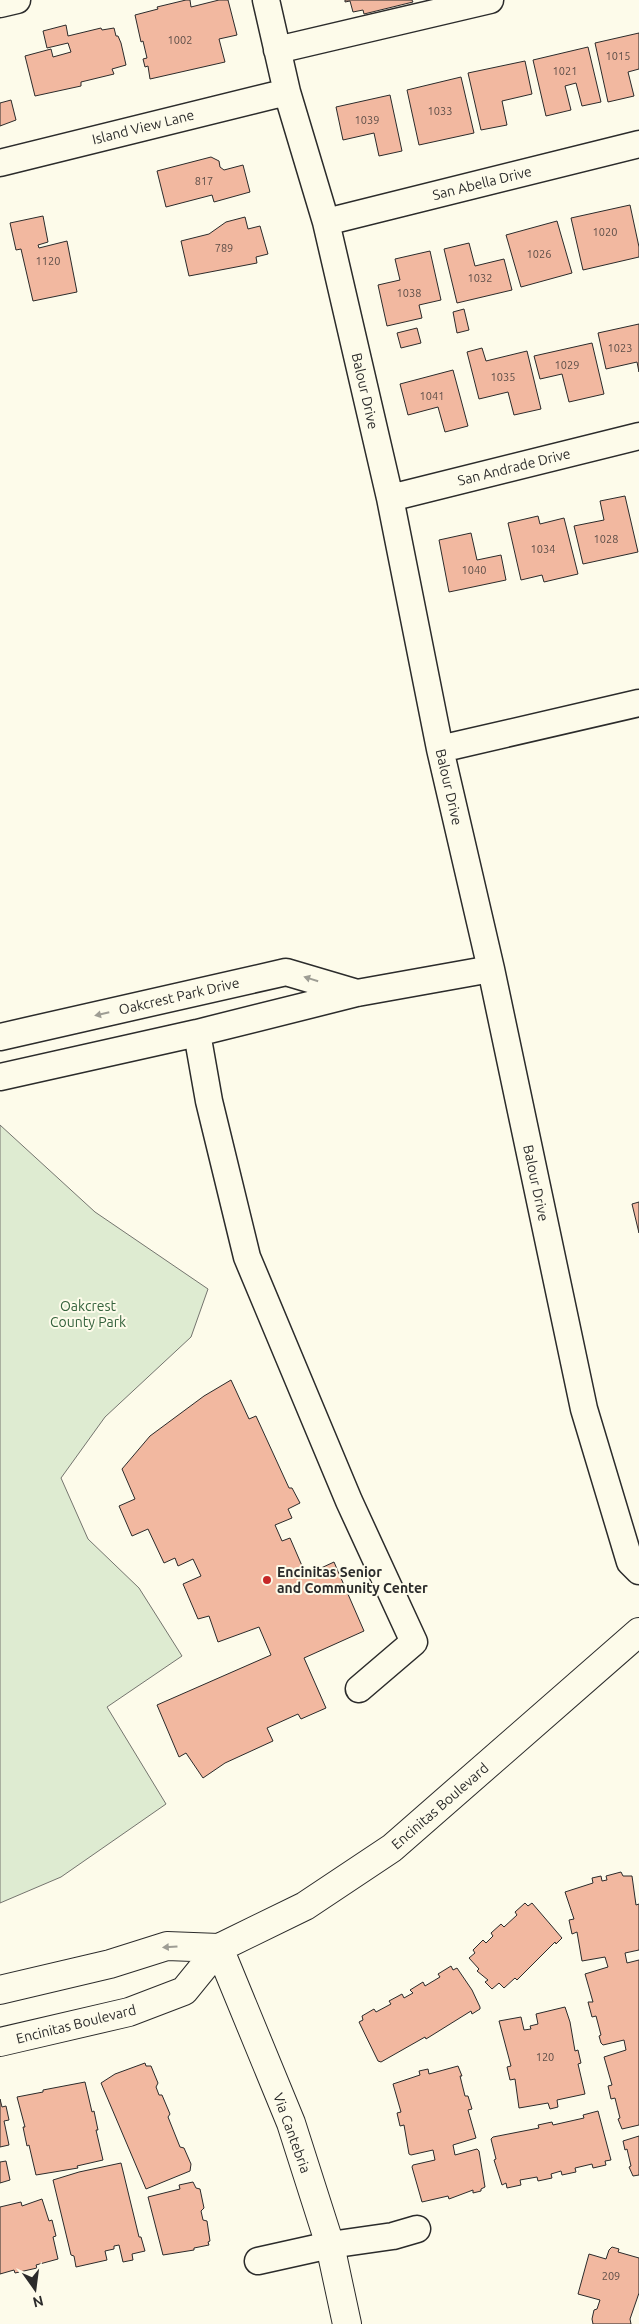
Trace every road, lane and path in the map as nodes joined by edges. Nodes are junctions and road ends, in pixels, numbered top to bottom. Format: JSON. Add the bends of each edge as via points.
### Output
{"nodes":[{"id":1,"x":17,"y":0,"type":"edge"},
{"id":2,"x":266,"y":0,"type":"edge"},
{"id":3,"x":490,"y":0,"type":"edge"},
{"id":4,"x":0,"y":4,"type":"edge"},
{"id":5,"x":277,"y":50,"type":"junction"},
{"id":6,"x":287,"y":92,"type":"junction"},
{"id":7,"x":639,"y":144,"type":"edge"},
{"id":8,"x":0,"y":162,"type":"edge"},
{"id":9,"x":326,"y":222,"type":"junction"},
{"id":10,"x":639,"y":436,"type":"edge"},
{"id":11,"x":390,"y":498,"type":"junction"},
{"id":12,"x":639,"y":703,"type":"edge"},
{"id":13,"x":440,"y":749,"type":"junction"},
{"id":14,"x":491,"y":969,"type":"junction"},
{"id":15,"x":358,"y":993,"type":"junction"},
{"id":16,"x":197,"y":1033,"type":"junction"},
{"id":17,"x":0,"y":1037,"type":"edge"},
{"id":18,"x":0,"y":1077,"type":"edge"},
{"id":19,"x":639,"y":1571,"type":"edge"},
{"id":20,"x":639,"y":1632,"type":"edge"},
{"id":21,"x":359,"y":1689,"type":"dead end"},
{"id":22,"x":218,"y":1948,"type":"junction"},
{"id":23,"x":0,"y":1990,"type":"edge"},
{"id":24,"x":0,"y":2042,"type":"edge"},
{"id":25,"x":417,"y":2229,"type":"dead end"},
{"id":26,"x":330,"y":2245,"type":"junction"},
{"id":27,"x":258,"y":2261,"type":"dead end"},
{"id":28,"x":347,"y":2324,"type":"edge"}],
"edges":[{"from":1,"to":4,"type":"street"},
{"from":2,"to":5,"type":"street","name":"Balour Drive"},
{"from":3,"to":5,"type":"street"},
{"from":5,"to":6,"type":"street","name":"Balour Drive"},
{"from":6,"to":8,"type":"street","name":"Island View Lane"},
{"from":6,"to":9,"type":"street","name":"Balour Drive"},
{"from":7,"to":9,"type":"street","name":"San Abella Drive"},
{"from":9,"to":11,"type":"street","name":"Balour Drive"},
{"from":10,"to":11,"type":"street","name":"San Andrade Drive"},
{"from":11,"to":13,"type":"street","name":"Balour Drive"},
{"from":12,"to":13,"type":"street"},
{"from":13,"to":14,"type":"street","name":"Balour Drive"},
{"from":14,"to":15,"type":"street","name":"Oakcrest Park Drive"},
{"from":14,"to":19,"type":"street","name":"Balour Drive","via":[[584,1409],[630,1562]]},
{"from":15,"to":16,"type":"street","name":"Oakcrest Park Drive"},
{"from":15,"to":17,"type":"street","name":"Oakcrest Park Drive","one_way":true,"via":[[286,972]]},
{"from":16,"to":18,"type":"street","name":"Oakcrest Park Drive"},
{"from":16,"to":21,"type":"street","via":[[209,1101],[248,1256],[349,1501],[414,1642]]},
{"from":20,"to":22,"type":"main road","name":"Encinitas Boulevard","via":[[392,1848],[305,1906]]},
{"from":22,"to":23,"type":"main road","name":"Encinitas Boulevard","one_way":true,"via":[[167,1946],[101,1966]]},
{"from":22,"to":24,"type":"main road","name":"Encinitas Boulevard","via":[[184,1991],[129,2012]]},
{"from":22,"to":26,"type":"main road","name":"Via Cantebria","via":[[291,2124]]},
{"from":25,"to":26,"type":"street","via":[[393,2236]]},
{"from":26,"to":27,"type":"street"},
{"from":26,"to":28,"type":"main road","name":"Via Cantebria"}]}
